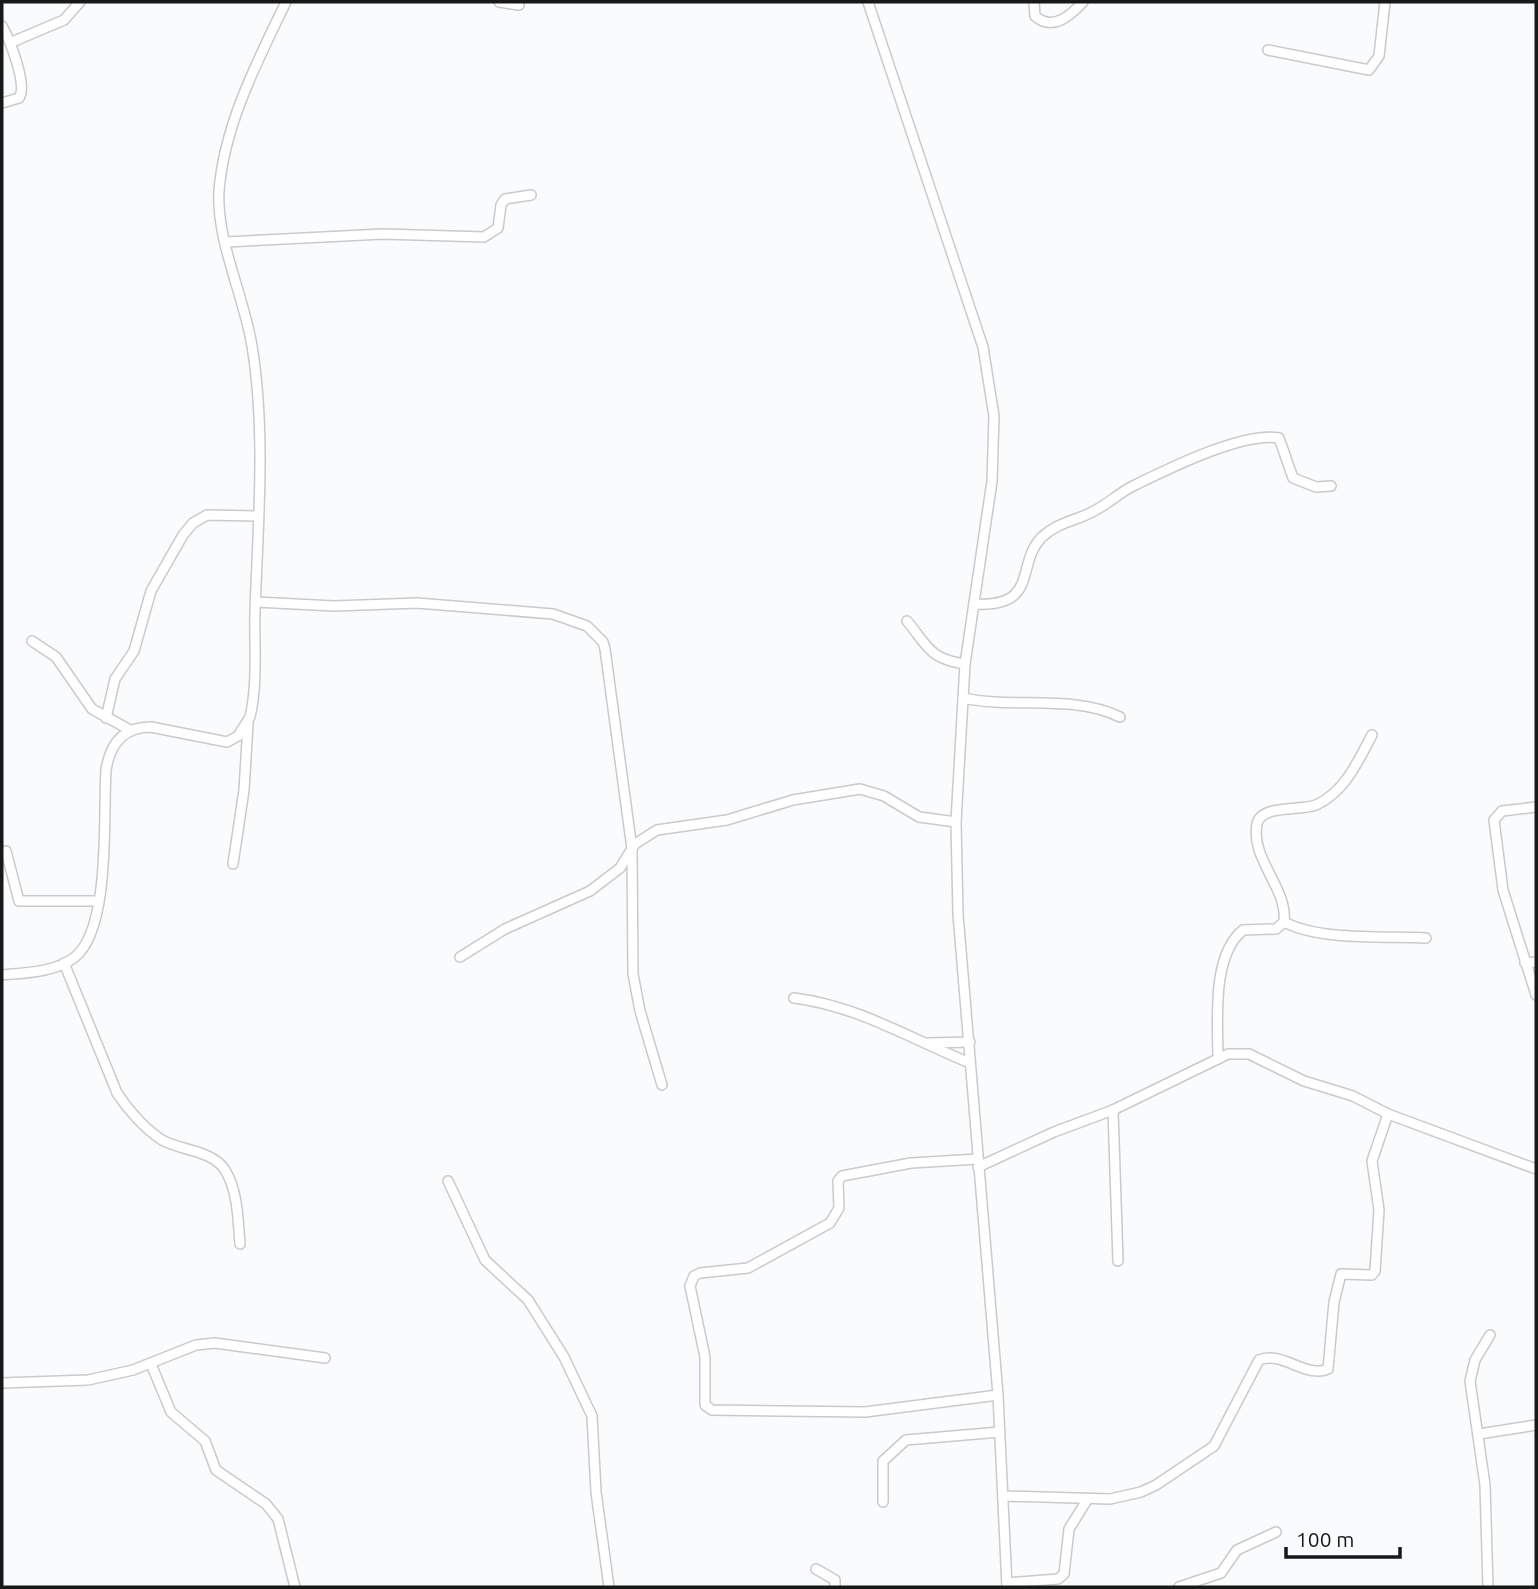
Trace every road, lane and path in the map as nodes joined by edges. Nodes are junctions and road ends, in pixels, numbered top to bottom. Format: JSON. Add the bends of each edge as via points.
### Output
{"nodes":[{"id":1,"x":80,"y":2,"type":"edge"},
{"id":2,"x":286,"y":2,"type":"edge"},
{"id":3,"x":499,"y":2,"type":"edge"},
{"id":4,"x":868,"y":2,"type":"edge"},
{"id":5,"x":1034,"y":2,"type":"edge"},
{"id":6,"x":1083,"y":2,"type":"edge"},
{"id":7,"x":1385,"y":2,"type":"edge"},
{"id":8,"x":519,"y":5,"type":"dead end"},
{"id":9,"x":2,"y":26,"type":"edge"},
{"id":10,"x":12,"y":42,"type":"junction"},
{"id":11,"x":1268,"y":50,"type":"dead end"},
{"id":12,"x":2,"y":103,"type":"edge"},
{"id":13,"x":531,"y":195,"type":"dead end"},
{"id":14,"x":226,"y":242,"type":"junction"},
{"id":15,"x":1331,"y":486,"type":"dead end"},
{"id":16,"x":258,"y":516,"type":"junction"},
{"id":17,"x":256,"y":602,"type":"junction"},
{"id":18,"x":974,"y":604,"type":"junction"},
{"id":19,"x":907,"y":621,"type":"dead end"},
{"id":20,"x":32,"y":641,"type":"dead end"},
{"id":21,"x":965,"y":664,"type":"junction"},
{"id":22,"x":963,"y":698,"type":"junction"},
{"id":23,"x":1120,"y":717,"type":"dead end"},
{"id":24,"x":106,"y":718,"type":"junction"},
{"id":25,"x":248,"y":722,"type":"junction"},
{"id":26,"x":130,"y":730,"type":"junction"},
{"id":27,"x":1372,"y":735,"type":"dead end"},
{"id":28,"x":1536,"y":807,"type":"edge"},
{"id":29,"x":956,"y":822,"type":"junction"},
{"id":30,"x":632,"y":849,"type":"junction"},
{"id":31,"x":6,"y":851,"type":"dead end"},
{"id":32,"x":233,"y":864,"type":"dead end"},
{"id":33,"x":98,"y":901,"type":"junction"},
{"id":34,"x":1284,"y":922,"type":"junction"},
{"id":35,"x":1426,"y":938,"type":"dead end"},
{"id":36,"x":460,"y":957,"type":"dead end"},
{"id":37,"x":1536,"y":962,"type":"edge"},
{"id":38,"x":64,"y":963,"type":"junction"},
{"id":39,"x":1525,"y":963,"type":"junction"},
{"id":40,"x":2,"y":975,"type":"edge"},
{"id":41,"x":1536,"y":995,"type":"edge"},
{"id":42,"x":794,"y":998,"type":"dead end"},
{"id":43,"x":970,"y":1042,"type":"junction"},
{"id":44,"x":926,"y":1043,"type":"junction"},
{"id":45,"x":1218,"y":1059,"type":"junction"},
{"id":46,"x":970,"y":1062,"type":"junction"},
{"id":47,"x":662,"y":1085,"type":"dead end"},
{"id":48,"x":1113,"y":1110,"type":"junction"},
{"id":49,"x":1388,"y":1114,"type":"junction"},
{"id":50,"x":978,"y":1163,"type":"junction"},
{"id":51,"x":1536,"y":1169,"type":"edge"},
{"id":52,"x":449,"y":1181,"type":"dead end"},
{"id":53,"x":240,"y":1244,"type":"dead end"},
{"id":54,"x":1118,"y":1261,"type":"dead end"},
{"id":55,"x":1490,"y":1335,"type":"dead end"},
{"id":56,"x":325,"y":1358,"type":"dead end"},
{"id":57,"x":151,"y":1364,"type":"junction"},
{"id":58,"x":2,"y":1383,"type":"edge"},
{"id":59,"x":998,"y":1395,"type":"junction"},
{"id":60,"x":1536,"y":1425,"type":"edge"},
{"id":61,"x":1000,"y":1432,"type":"junction"},
{"id":62,"x":1479,"y":1434,"type":"junction"},
{"id":63,"x":1004,"y":1496,"type":"junction"},
{"id":64,"x":1087,"y":1500,"type":"junction"},
{"id":65,"x":883,"y":1502,"type":"dead end"},
{"id":66,"x":1276,"y":1532,"type":"dead end"},
{"id":67,"x":816,"y":1569,"type":"dead end"},
{"id":68,"x":1007,"y":1585,"type":"edge"},
{"id":69,"x":295,"y":1587,"type":"edge"},
{"id":70,"x":609,"y":1587,"type":"edge"},
{"id":71,"x":835,"y":1587,"type":"edge"},
{"id":72,"x":1179,"y":1587,"type":"edge"},
{"id":73,"x":1488,"y":1587,"type":"edge"}],
"edges":[{"from":1,"to":10,"type":"street","via":[[64,19]]},
{"from":2,"to":14,"type":"street","via":[[251,77],[227,149],[219,198]]},
{"from":3,"to":8,"type":"street"},
{"from":4,"to":18,"type":"street","via":[[989,372],[993,467]]},
{"from":5,"to":6,"type":"street","via":[[1035,16],[1048,22],[1060,22]]},
{"from":7,"to":11,"type":"street","via":[[1379,56],[1369,70]]},
{"from":9,"to":10,"type":"street"},
{"from":10,"to":12,"type":"street","via":[[22,95]]},
{"from":13,"to":14,"type":"street","via":[[505,199],[498,228],[484,237],[383,234]]},
{"from":14,"to":16,"type":"street","via":[[248,322],[256,377]]},
{"from":15,"to":18,"type":"street","via":[[1316,487],[1293,478],[1279,438],[1249,438],[1172,466],[1093,512],[1062,522],[1040,539],[1026,577],[1012,596],[997,604]]},
{"from":16,"to":17,"type":"street"},
{"from":16,"to":24,"type":"street","via":[[207,515],[183,535],[151,591],[134,651],[115,679]]},
{"from":17,"to":25,"type":"street"},
{"from":17,"to":30,"type":"street","via":[[334,606],[417,603],[553,614],[587,626],[603,642]]},
{"from":18,"to":21,"type":"street"},
{"from":19,"to":21,"type":"street","via":[[932,654]]},
{"from":20,"to":24,"type":"street","via":[[56,657],[92,709]]},
{"from":21,"to":22,"type":"street"},
{"from":22,"to":23,"type":"street","via":[[1092,708]]},
{"from":22,"to":29,"type":"street"},
{"from":24,"to":26,"type":"street"},
{"from":25,"to":26,"type":"street","via":[[239,736],[227,742],[151,727]]},
{"from":25,"to":32,"type":"street"},
{"from":26,"to":33,"type":"street","via":[[114,743],[108,756]]},
{"from":27,"to":34,"type":"street","via":[[1350,777],[1332,795],[1315,806],[1260,817],[1259,846],[1282,901]]},
{"from":28,"to":39,"type":"street","via":[[1502,811],[1494,820],[1503,890]]},
{"from":29,"to":30,"type":"street","via":[[919,817],[884,796],[860,789],[793,800],[727,820],[657,830]]},
{"from":29,"to":43,"type":"street","via":[[958,914]]},
{"from":30,"to":36,"type":"street","via":[[620,868],[590,891],[505,929]]},
{"from":30,"to":47,"type":"street","via":[[633,974]]},
{"from":31,"to":33,"type":"street","via":[[19,901]]},
{"from":33,"to":38,"type":"street","via":[[90,937],[74,958]]},
{"from":34,"to":35,"type":"street","via":[[1325,933]]},
{"from":34,"to":45,"type":"street","via":[[1276,929],[1243,930],[1230,949],[1218,992]]},
{"from":37,"to":39,"type":"street"},
{"from":38,"to":40,"type":"street"},
{"from":38,"to":53,"type":"street","via":[[125,1106],[160,1139],[204,1154],[224,1168],[232,1185]]},
{"from":39,"to":41,"type":"street"},
{"from":42,"to":44,"type":"street","via":[[848,1009]]},
{"from":43,"to":44,"type":"street"},
{"from":43,"to":46,"type":"street"},
{"from":44,"to":46,"type":"street"},
{"from":45,"to":48,"type":"street"},
{"from":45,"to":49,"type":"street","via":[[1249,1054]]},
{"from":46,"to":50,"type":"street"},
{"from":48,"to":50,"type":"street"},
{"from":48,"to":54,"type":"street"},
{"from":49,"to":51,"type":"street"},
{"from":49,"to":64,"type":"street","via":[[1372,1161],[1379,1210],[1375,1271],[1372,1275],[1341,1274],[1328,1369],[1314,1371],[1272,1358],[1259,1360],[1210,1450],[1141,1492]]},
{"from":50,"to":59,"type":"street"},
{"from":50,"to":59,"type":"street","via":[[911,1163],[842,1176],[838,1181],[839,1208],[830,1223],[748,1268],[700,1273],[690,1286],[705,1357],[705,1405],[712,1410],[864,1412]]},
{"from":52,"to":70,"type":"street","via":[[485,1260],[528,1300],[564,1357],[592,1416],[596,1492]]},
{"from":55,"to":62,"type":"street","via":[[1475,1360],[1470,1381]]},
{"from":56,"to":57,"type":"street","via":[[215,1343],[196,1345]]},
{"from":57,"to":58,"type":"street","via":[[88,1380]]},
{"from":57,"to":69,"type":"street","via":[[172,1412],[205,1441],[216,1470],[260,1499],[278,1519]]},
{"from":59,"to":61,"type":"street"},
{"from":60,"to":62,"type":"street"},
{"from":61,"to":63,"type":"street"},
{"from":61,"to":65,"type":"street","via":[[906,1440],[883,1461]]},
{"from":62,"to":73,"type":"street"},
{"from":63,"to":64,"type":"street"},
{"from":63,"to":68,"type":"street"},
{"from":64,"to":68,"type":"street","via":[[1069,1529],[1064,1574],[1058,1579]]},
{"from":66,"to":72,"type":"street","via":[[1237,1550],[1221,1573]]},
{"from":67,"to":71,"type":"street","via":[[835,1580]]}]}
